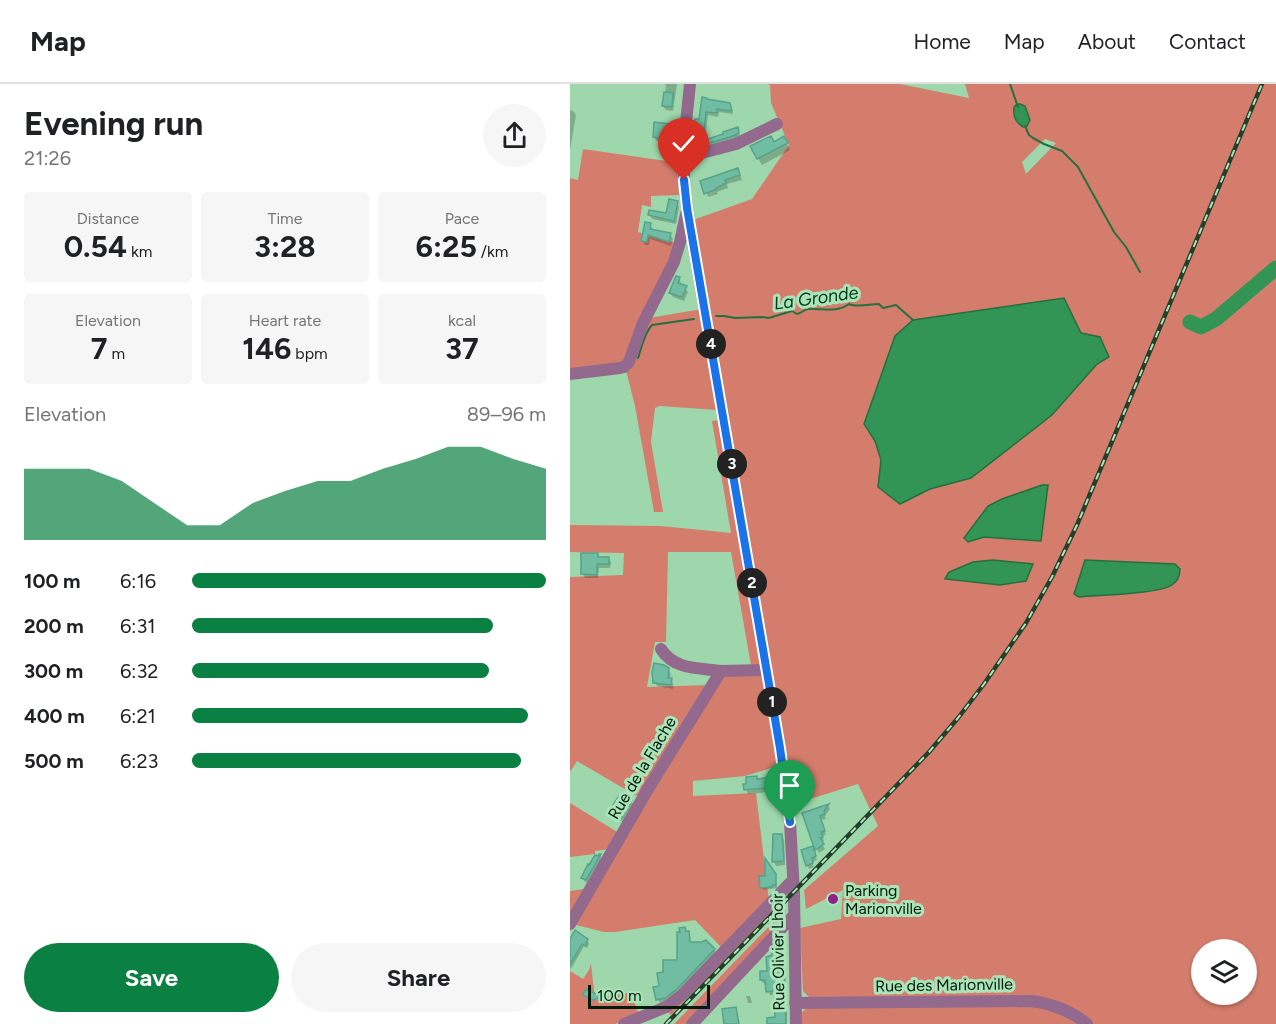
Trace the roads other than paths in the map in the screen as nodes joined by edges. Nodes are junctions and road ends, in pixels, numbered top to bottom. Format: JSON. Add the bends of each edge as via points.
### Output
{"nodes":[{"id":1,"x":690,"y":84,"type":"edge"},
{"id":2,"x":777,"y":124,"type":"dead end"},
{"id":3,"x":683,"y":158,"type":"junction"},
{"id":4,"x":687,"y":208,"type":"junction"},
{"id":5,"x":570,"y":374,"type":"edge"},
{"id":6,"x":661,"y":649,"type":"dead end"},
{"id":7,"x":721,"y":670,"type":"junction"},
{"id":8,"x":766,"y":670,"type":"junction"},
{"id":9,"x":793,"y":880,"type":"junction"},
{"id":10,"x":794,"y":915,"type":"junction"},
{"id":11,"x":570,"y":924,"type":"edge"},
{"id":12,"x":795,"y":1004,"type":"junction"},
{"id":13,"x":624,"y":1024,"type":"edge"},
{"id":14,"x":692,"y":1024,"type":"edge"},
{"id":15,"x":796,"y":1024,"type":"edge"},
{"id":16,"x":1087,"y":1024,"type":"edge"}],
"edges":[{"from":1,"to":3,"type":"street"},
{"from":2,"to":3,"type":"street","via":[[736,144]]},
{"from":3,"to":4,"type":"street"},
{"from":4,"to":5,"type":"street","via":[[674,262],[643,323],[629,362],[620,368]]},
{"from":4,"to":8,"type":"street","name":"Rue Olivier Lhoir"},
{"from":6,"to":7,"type":"street","via":[[669,659],[684,666]]},
{"from":7,"to":8,"type":"street"},
{"from":7,"to":11,"type":"street","name":"Rue de la Flache"},
{"from":8,"to":9,"type":"street","name":"Rue Olivier Lhoir","via":[[786,790]]},
{"from":9,"to":10,"type":"street","name":"Rue Olivier Lhoir"},
{"from":9,"to":13,"type":"street","via":[[682,995],[666,1007]]},
{"from":10,"to":12,"type":"street","name":"Rue Olivier Lhoir"},
{"from":10,"to":14,"type":"street"},
{"from":12,"to":15,"type":"street","name":"Rue Olivier Lhoir"},
{"from":12,"to":16,"type":"street","name":"Rue des Marionville","via":[[913,996],[1032,1001],[1061,1008]]}]}
